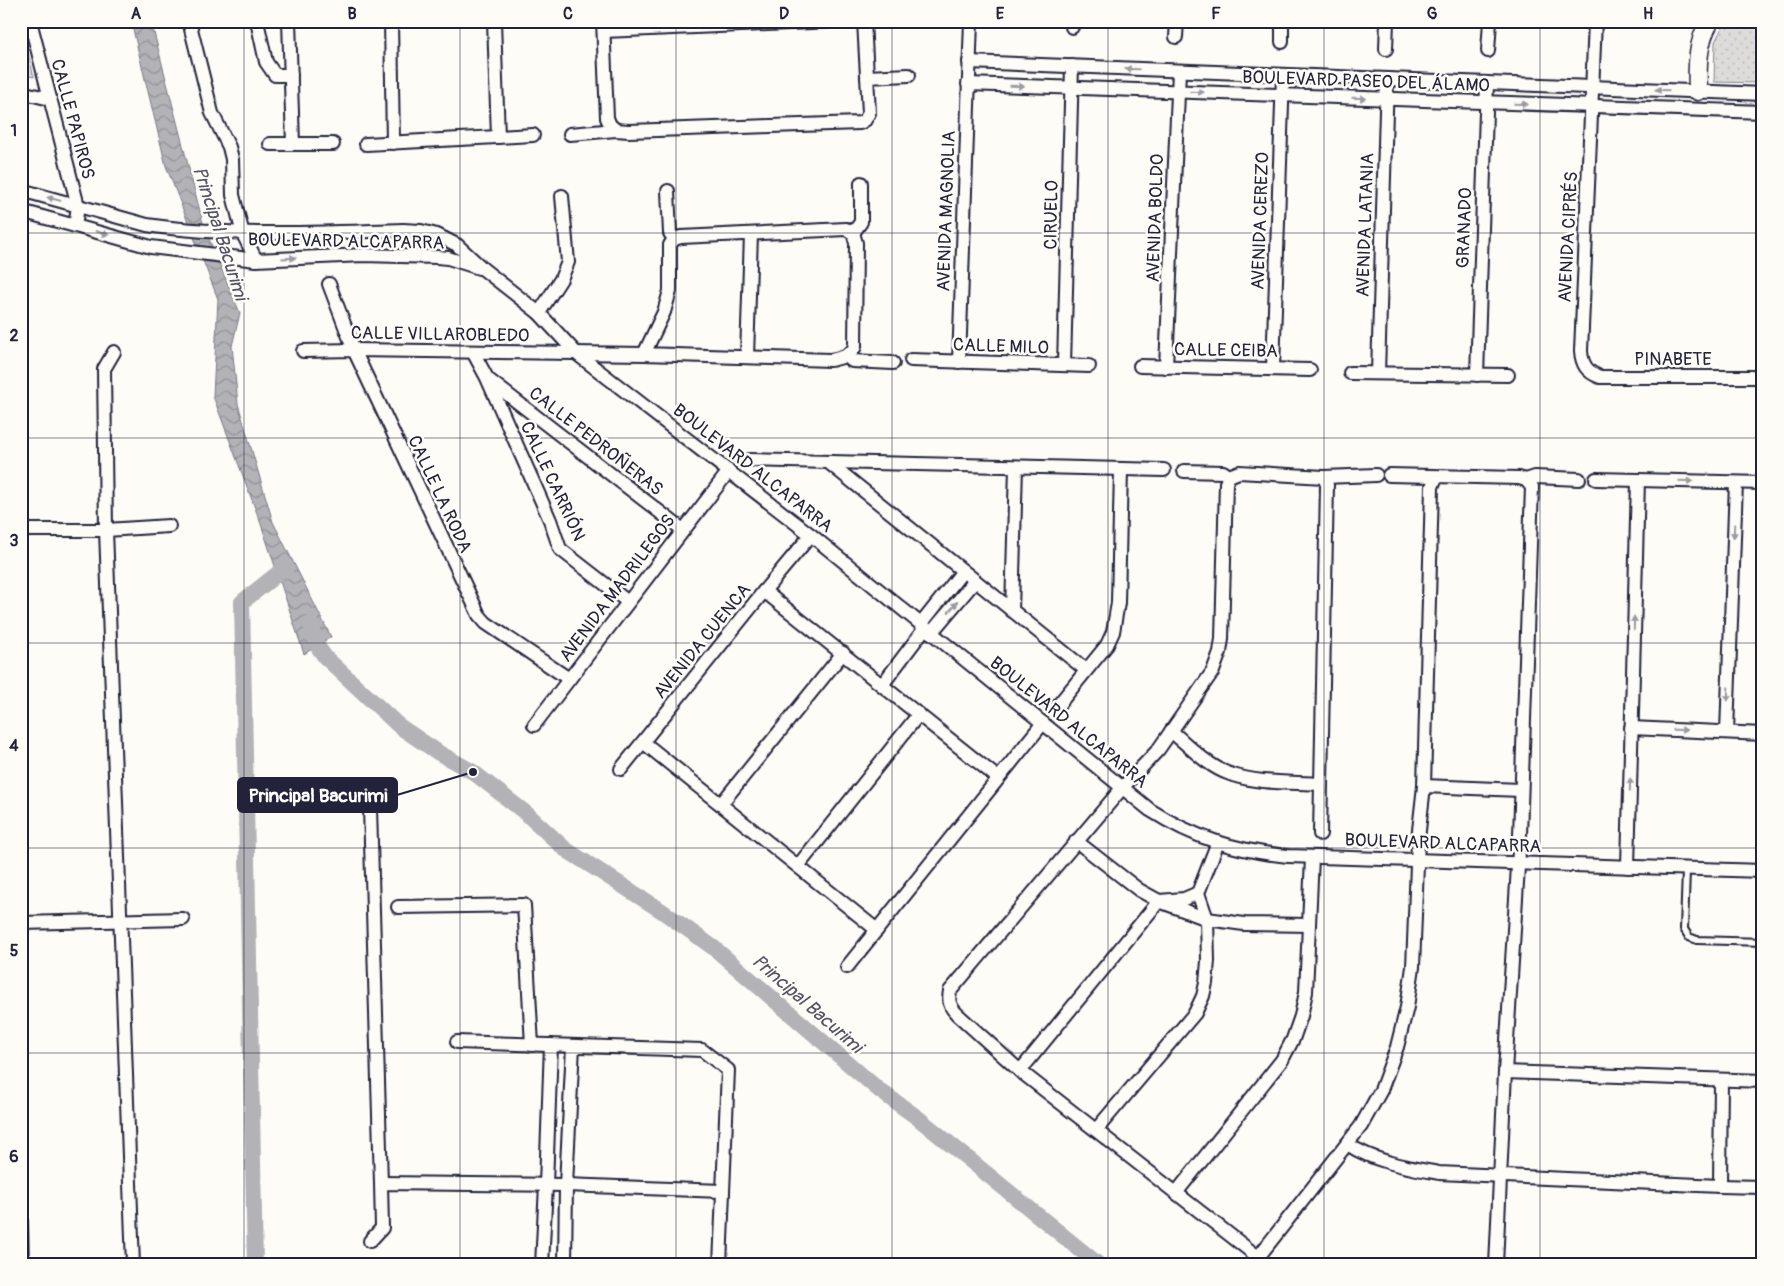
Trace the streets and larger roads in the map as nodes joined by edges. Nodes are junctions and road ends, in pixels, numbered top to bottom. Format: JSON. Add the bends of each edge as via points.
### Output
{"nodes":[{"id":1,"x":30,"y":21,"type":"edge"},
{"id":2,"x":189,"y":21,"type":"edge"},
{"id":3,"x":256,"y":21,"type":"edge"},
{"id":4,"x":288,"y":21,"type":"edge"},
{"id":5,"x":391,"y":21,"type":"edge"},
{"id":6,"x":494,"y":21,"type":"edge"},
{"id":7,"x":835,"y":21,"type":"edge"},
{"id":8,"x":864,"y":21,"type":"edge"},
{"id":9,"x":971,"y":21,"type":"edge"},
{"id":10,"x":1177,"y":21,"type":"edge"},
{"id":11,"x":1282,"y":21,"type":"edge"},
{"id":12,"x":1387,"y":21,"type":"edge"},
{"id":13,"x":1490,"y":21,"type":"edge"},
{"id":14,"x":1595,"y":21,"type":"edge"},
{"id":15,"x":1710,"y":21,"type":"edge"},
{"id":16,"x":604,"y":26,"type":"edge"},
{"id":17,"x":1176,"y":38,"type":"dead end"},
{"id":18,"x":1282,"y":42,"type":"dead end"},
{"id":19,"x":1386,"y":49,"type":"dead end"},
{"id":20,"x":1488,"y":51,"type":"dead end"},
{"id":21,"x":969,"y":62,"type":"junction"},
{"id":22,"x":1072,"y":66,"type":"junction"},
{"id":23,"x":1178,"y":70,"type":"junction"},
{"id":24,"x":291,"y":75,"type":"junction"},
{"id":25,"x":909,"y":75,"type":"dead end"},
{"id":26,"x":1283,"y":75,"type":"junction"},
{"id":27,"x":867,"y":77,"type":"junction"},
{"id":28,"x":1387,"y":79,"type":"junction"},
{"id":29,"x":1487,"y":83,"type":"junction"},
{"id":30,"x":968,"y":84,"type":"junction"},
{"id":31,"x":1592,"y":87,"type":"junction"},
{"id":32,"x":1071,"y":88,"type":"junction"},
{"id":33,"x":1178,"y":91,"type":"junction"},
{"id":34,"x":1698,"y":91,"type":"junction"},
{"id":35,"x":21,"y":92,"type":"edge"},
{"id":36,"x":1763,"y":94,"type":"edge"},
{"id":37,"x":1282,"y":95,"type":"junction"},
{"id":38,"x":1387,"y":99,"type":"junction"},
{"id":39,"x":50,"y":100,"type":"junction"},
{"id":40,"x":1486,"y":102,"type":"junction"},
{"id":41,"x":1592,"y":106,"type":"junction"},
{"id":42,"x":1763,"y":112,"type":"edge"},
{"id":43,"x":616,"y":130,"type":"junction"},
{"id":44,"x":570,"y":134,"type":"dead end"},
{"id":45,"x":533,"y":135,"type":"dead end"},
{"id":46,"x":498,"y":137,"type":"junction"},
{"id":47,"x":393,"y":143,"type":"junction"},
{"id":48,"x":270,"y":144,"type":"dead end"},
{"id":49,"x":293,"y":144,"type":"junction"},
{"id":50,"x":333,"y":144,"type":"dead end"},
{"id":51,"x":366,"y":144,"type":"dead end"},
{"id":52,"x":861,"y":183,"type":"dead end"},
{"id":53,"x":21,"y":190,"type":"edge"},
{"id":54,"x":668,"y":191,"type":"dead end"},
{"id":55,"x":562,"y":196,"type":"dead end"},
{"id":56,"x":78,"y":206,"type":"junction"},
{"id":57,"x":21,"y":211,"type":"edge"},
{"id":58,"x":75,"y":226,"type":"junction"},
{"id":59,"x":236,"y":233,"type":"junction"},
{"id":60,"x":853,"y":233,"type":"junction"},
{"id":61,"x":751,"y":234,"type":"junction"},
{"id":62,"x":674,"y":239,"type":"junction"},
{"id":63,"x":256,"y":260,"type":"junction"},
{"id":64,"x":483,"y":269,"type":"junction"},
{"id":65,"x":329,"y":284,"type":"dead end"},
{"id":66,"x":540,"y":313,"type":"junction"},
{"id":67,"x":354,"y":350,"type":"junction"},
{"id":68,"x":303,"y":351,"type":"dead end"},
{"id":69,"x":114,"y":352,"type":"dead end"},
{"id":70,"x":473,"y":352,"type":"junction"},
{"id":71,"x":577,"y":354,"type":"junction"},
{"id":72,"x":644,"y":354,"type":"junction"},
{"id":73,"x":846,"y":356,"type":"junction"},
{"id":74,"x":747,"y":357,"type":"junction"},
{"id":75,"x":911,"y":360,"type":"dead end"},
{"id":76,"x":959,"y":362,"type":"junction"},
{"id":77,"x":893,"y":363,"type":"dead end"},
{"id":78,"x":1064,"y":365,"type":"junction"},
{"id":79,"x":1089,"y":366,"type":"dead end"},
{"id":80,"x":1140,"y":366,"type":"dead end"},
{"id":81,"x":1166,"y":366,"type":"junction"},
{"id":82,"x":1273,"y":368,"type":"junction"},
{"id":83,"x":1586,"y":369,"type":"joint"},
{"id":84,"x":1310,"y":370,"type":"dead end"},
{"id":85,"x":1350,"y":373,"type":"dead end"},
{"id":86,"x":1378,"y":373,"type":"junction"},
{"id":87,"x":1477,"y":375,"type":"junction"},
{"id":88,"x":1508,"y":375,"type":"dead end"},
{"id":89,"x":1763,"y":377,"type":"edge"},
{"id":90,"x":487,"y":378,"type":"junction"},
{"id":91,"x":750,"y":460,"type":"dead end"},
{"id":92,"x":828,"y":462,"type":"junction"},
{"id":93,"x":1016,"y":467,"type":"junction"},
{"id":94,"x":1121,"y":470,"type":"junction"},
{"id":95,"x":1164,"y":470,"type":"dead end"},
{"id":96,"x":729,"y":471,"type":"junction"},
{"id":97,"x":1184,"y":471,"type":"dead end"},
{"id":98,"x":1229,"y":476,"type":"junction"},
{"id":99,"x":1324,"y":477,"type":"junction"},
{"id":100,"x":1436,"y":477,"type":"junction"},
{"id":101,"x":1578,"y":479,"type":"dead end"},
{"id":102,"x":1596,"y":479,"type":"dead end"},
{"id":103,"x":1526,"y":480,"type":"junction"},
{"id":104,"x":1638,"y":480,"type":"junction"},
{"id":105,"x":1736,"y":483,"type":"junction"},
{"id":106,"x":1763,"y":484,"type":"edge"},
{"id":107,"x":169,"y":526,"type":"dead end"},
{"id":108,"x":21,"y":530,"type":"edge"},
{"id":109,"x":106,"y":530,"type":"junction"},
{"id":110,"x":683,"y":530,"type":"junction"},
{"id":111,"x":812,"y":535,"type":"junction"},
{"id":112,"x":963,"y":571,"type":"junction"},
{"id":113,"x":975,"y":581,"type":"junction"},
{"id":114,"x":764,"y":591,"type":"junction"},
{"id":115,"x":628,"y":602,"type":"junction"},
{"id":116,"x":1012,"y":611,"type":"junction"},
{"id":117,"x":926,"y":628,"type":"junction"},
{"id":118,"x":843,"y":654,"type":"junction"},
{"id":119,"x":1086,"y":670,"type":"junction"},
{"id":120,"x":569,"y":680,"type":"junction"},
{"id":121,"x":882,"y":685,"type":"junction"},
{"id":122,"x":1059,"y":704,"type":"dead end"},
{"id":123,"x":919,"y":714,"type":"junction"},
{"id":124,"x":1043,"y":723,"type":"junction"},
{"id":125,"x":534,"y":726,"type":"dead end"},
{"id":126,"x":1631,"y":728,"type":"junction"},
{"id":127,"x":1171,"y":731,"type":"junction"},
{"id":128,"x":1727,"y":732,"type":"junction"},
{"id":129,"x":1763,"y":734,"type":"edge"},
{"id":130,"x":643,"y":742,"type":"junction"},
{"id":131,"x":621,"y":769,"type":"dead end"},
{"id":132,"x":998,"y":778,"type":"junction"},
{"id":133,"x":1321,"y":784,"type":"junction"},
{"id":134,"x":1424,"y":786,"type":"junction"},
{"id":135,"x":1123,"y":787,"type":"junction"},
{"id":136,"x":1520,"y":790,"type":"junction"},
{"id":137,"x":358,"y":794,"type":"dead end"},
{"id":138,"x":721,"y":804,"type":"junction"},
{"id":139,"x":1320,"y":834,"type":"dead end"},
{"id":140,"x":1076,"y":841,"type":"junction"},
{"id":141,"x":1218,"y":842,"type":"junction"},
{"id":142,"x":1312,"y":856,"type":"junction"},
{"id":143,"x":1418,"y":859,"type":"junction"},
{"id":144,"x":1517,"y":862,"type":"junction"},
{"id":145,"x":798,"y":866,"type":"junction"},
{"id":146,"x":1628,"y":867,"type":"junction"},
{"id":147,"x":1763,"y":871,"type":"edge"},
{"id":148,"x":1198,"y":893,"type":"junction"},
{"id":149,"x":1159,"y":901,"type":"junction"},
{"id":150,"x":398,"y":907,"type":"dead end"},
{"id":151,"x":183,"y":919,"type":"dead end"},
{"id":152,"x":1208,"y":919,"type":"junction"},
{"id":153,"x":120,"y":922,"type":"junction"},
{"id":154,"x":21,"y":923,"type":"edge"},
{"id":155,"x":1309,"y":925,"type":"junction"},
{"id":156,"x":877,"y":930,"type":"junction"},
{"id":157,"x":847,"y":967,"type":"dead end"},
{"id":158,"x":457,"y":1042,"type":"dead end"},
{"id":159,"x":532,"y":1045,"type":"junction"},
{"id":160,"x":551,"y":1045,"type":"junction"},
{"id":161,"x":573,"y":1046,"type":"junction"},
{"id":162,"x":1020,"y":1071,"type":"junction"},
{"id":163,"x":1505,"y":1072,"type":"junction"},
{"id":164,"x":1721,"y":1080,"type":"junction"},
{"id":165,"x":1763,"y":1080,"type":"edge"},
{"id":166,"x":1096,"y":1130,"type":"junction"},
{"id":167,"x":1347,"y":1144,"type":"junction"},
{"id":168,"x":1501,"y":1176,"type":"junction"},
{"id":169,"x":381,"y":1183,"type":"junction"},
{"id":170,"x":566,"y":1184,"type":"junction"},
{"id":171,"x":546,"y":1185,"type":"junction"},
{"id":172,"x":1720,"y":1186,"type":"junction"},
{"id":173,"x":1761,"y":1187,"type":"dead end"},
{"id":174,"x":722,"y":1190,"type":"junction"},
{"id":175,"x":1176,"y":1193,"type":"junction"},
{"id":176,"x":21,"y":1220,"type":"edge"},
{"id":177,"x":21,"y":1224,"type":"edge"},
{"id":178,"x":370,"y":1241,"type":"dead end"},
{"id":179,"x":1255,"y":1261,"type":"edge"},
{"id":180,"x":22,"y":1265,"type":"edge"},
{"id":181,"x":133,"y":1265,"type":"edge"},
{"id":182,"x":542,"y":1265,"type":"edge"},
{"id":183,"x":565,"y":1265,"type":"edge"},
{"id":184,"x":720,"y":1265,"type":"edge"},
{"id":185,"x":1496,"y":1265,"type":"edge"}],
"edges":[{"from":1,"to":39,"type":"street","name":"CALLE PAPIROS"},
{"from":2,"to":59,"type":"street","via":[[212,113],[232,159]]},
{"from":3,"to":24,"type":"street","via":[[266,62],[276,74]]},
{"from":4,"to":24,"type":"street"},
{"from":5,"to":47,"type":"street"},
{"from":6,"to":46,"type":"street"},
{"from":7,"to":16,"type":"street"},
{"from":8,"to":27,"type":"street"},
{"from":9,"to":21,"type":"street","name":"AVENIDA MAGNOLIA"},
{"from":10,"to":17,"type":"street"},
{"from":11,"to":18,"type":"street"},
{"from":12,"to":19,"type":"street"},
{"from":13,"to":20,"type":"street"},
{"from":14,"to":31,"type":"street","name":"AVENIDA CIPRÉS"},
{"from":15,"to":34,"type":"street","via":[[1700,47]]},
{"from":16,"to":43,"type":"street","via":[[607,118]]},
{"from":21,"to":22,"type":"street","name":"BOULEVARD PASEO DEL ÁLAMO"},
{"from":21,"to":30,"type":"street","name":"AVENIDA MAGNOLIA"},
{"from":23,"to":22,"type":"street","name":"BOULEVARD PASEO DEL ÁLAMO","one_way":true},
{"from":22,"to":32,"type":"street","name":"CIRUELO"},
{"from":23,"to":26,"type":"street","name":"BOULEVARD PASEO DEL ÁLAMO"},
{"from":23,"to":33,"type":"street","name":"AVENIDA BOLDO"},
{"from":24,"to":49,"type":"street"},
{"from":25,"to":27,"type":"street"},
{"from":26,"to":28,"type":"street","name":"BOULEVARD PASEO DEL ÁLAMO"},
{"from":26,"to":37,"type":"street","name":"AVENIDA CEREZO"},
{"from":27,"to":43,"type":"street","via":[[869,113],[860,123]]},
{"from":28,"to":29,"type":"street","name":"BOULEVARD PASEO DEL ÁLAMO"},
{"from":28,"to":38,"type":"street","name":"AVENIDA LATANIA"},
{"from":29,"to":31,"type":"street","name":"BOULEVARD PASEO DEL ÁLAMO"},
{"from":29,"to":40,"type":"street","name":"GRANADO"},
{"from":30,"to":32,"type":"street","name":"BOULEVARD PASEO DEL ÁLAMO","one_way":true},
{"from":30,"to":76,"type":"street","name":"AVENIDA MAGNOLIA"},
{"from":34,"to":31,"type":"street","name":"BOULEVARD PASEO DEL ÁLAMO","one_way":true},
{"from":31,"to":41,"type":"street","name":"AVENIDA CIPRÉS"},
{"from":32,"to":33,"type":"street","name":"BOULEVARD PASEO DEL ÁLAMO"},
{"from":32,"to":78,"type":"street","name":"CIRUELO"},
{"from":33,"to":37,"type":"street","name":"BOULEVARD PASEO DEL ÁLAMO","one_way":true},
{"from":33,"to":81,"type":"street","name":"AVENIDA BOLDO"},
{"from":34,"to":36,"type":"street","name":"BOULEVARD PASEO DEL ÁLAMO"},
{"from":35,"to":39,"type":"street"},
{"from":37,"to":38,"type":"street","name":"BOULEVARD PASEO DEL ÁLAMO","one_way":true},
{"from":37,"to":82,"type":"street","name":"AVENIDA CEREZO"},
{"from":38,"to":40,"type":"street","name":"BOULEVARD PASEO DEL ÁLAMO"},
{"from":38,"to":86,"type":"street","name":"AVENIDA LATANIA"},
{"from":39,"to":56,"type":"street","name":"CALLE PAPIROS"},
{"from":40,"to":41,"type":"street","name":"BOULEVARD PASEO DEL ÁLAMO","one_way":true},
{"from":40,"to":87,"type":"street","name":"GRANADO"},
{"from":41,"to":42,"type":"street","name":"BOULEVARD PASEO DEL ÁLAMO"},
{"from":41,"to":83,"type":"street","name":"AVENIDA CIPRÉS","via":[[1581,352]]},
{"from":43,"to":44,"type":"street"},
{"from":45,"to":46,"type":"street"},
{"from":46,"to":47,"type":"street"},
{"from":47,"to":51,"type":"street"},
{"from":48,"to":49,"type":"street"},
{"from":49,"to":50,"type":"street"},
{"from":52,"to":60,"type":"street","via":[[861,222]]},
{"from":56,"to":53,"type":"street","name":"BOULEVARD ALCAPARRA","one_way":true},
{"from":54,"to":62,"type":"street","via":[[670,233]]},
{"from":55,"to":66,"type":"street","via":[[568,262]]},
{"from":56,"to":58,"type":"street","name":"CALLE PAPIROS"},
{"from":56,"to":59,"type":"street","name":"BOULEVARD ALCAPARRA","via":[[147,225]]},
{"from":57,"to":58,"type":"street","name":"BOULEVARD ALCAPARRA"},
{"from":58,"to":63,"type":"street","name":"BOULEVARD ALCAPARRA","one_way":true,"via":[[151,247]]},
{"from":59,"to":63,"type":"street"},
{"from":59,"to":64,"type":"street","name":"BOULEVARD ALCAPARRA","via":[[421,231],[457,245]]},
{"from":60,"to":61,"type":"street","via":[[846,229]]},
{"from":60,"to":73,"type":"street","via":[[856,244],[855,347]]},
{"from":61,"to":62,"type":"street"},
{"from":61,"to":74,"type":"street"},
{"from":62,"to":72,"type":"street","via":[[670,245],[670,291]]},
{"from":63,"to":64,"type":"street","name":"BOULEVARD ALCAPARRA","one_way":true,"via":[[363,255],[428,256],[448,258]]},
{"from":64,"to":66,"type":"street","name":"BOULEVARD ALCAPARRA"},
{"from":65,"to":67,"type":"street","name":"CALLE LA RODA"},
{"from":66,"to":71,"type":"street","name":"BOULEVARD ALCAPARRA"},
{"from":67,"to":68,"type":"street","name":"CALLE VILLAROBLEDO"},
{"from":67,"to":70,"type":"street","name":"CALLE VILLAROBLEDO"},
{"from":67,"to":120,"type":"street","name":"CALLE LA RODA","via":[[479,615]]},
{"from":69,"to":109,"type":"street","via":[[104,369]]},
{"from":70,"to":71,"type":"street","name":"CALLE VILLAROBLEDO"},
{"from":70,"to":90,"type":"street","name":"CALLE CARRIÓN"},
{"from":71,"to":72,"type":"street","name":"CALLE VILLAROBLEDO"},
{"from":71,"to":96,"type":"street","name":"BOULEVARD ALCAPARRA"},
{"from":72,"to":74,"type":"street","name":"CALLE VILLAROBLEDO"},
{"from":73,"to":74,"type":"street","name":"CALLE VILLAROBLEDO","via":[[830,360]]},
{"from":73,"to":77,"type":"street","via":[[852,361]]},
{"from":75,"to":76,"type":"street","name":"CALLE MILO"},
{"from":76,"to":78,"type":"street","name":"CALLE MILO"},
{"from":78,"to":79,"type":"street","name":"CALLE MILO"},
{"from":80,"to":81,"type":"street","name":"CALLE CEIBA"},
{"from":81,"to":82,"type":"street","name":"CALLE CEIBA"},
{"from":82,"to":84,"type":"street","name":"CALLE CEIBA"},
{"from":83,"to":89,"type":"street","name":"PINABETE","via":[[1600,377]]},
{"from":85,"to":86,"type":"street"},
{"from":86,"to":87,"type":"street"},
{"from":87,"to":88,"type":"street"},
{"from":90,"to":110,"type":"street","name":"CALLE PEDROÑERAS"},
{"from":90,"to":115,"type":"street","name":"CALLE CARRIÓN","via":[[560,549]]},
{"from":91,"to":92,"type":"street"},
{"from":92,"to":93,"type":"street"},
{"from":92,"to":112,"type":"street"},
{"from":93,"to":94,"type":"street"},
{"from":93,"to":116,"type":"street"},
{"from":94,"to":95,"type":"street"},
{"from":94,"to":119,"type":"street","via":[[1118,603],[1113,632]]},
{"from":96,"to":110,"type":"street","name":"AVENIDA MADRILEGOS"},
{"from":96,"to":111,"type":"street","name":"BOULEVARD ALCAPARRA"},
{"from":97,"to":98,"type":"street","via":[[1223,472]]},
{"from":98,"to":99,"type":"street","via":[[1239,472]]},
{"from":98,"to":127,"type":"street","via":[[1226,483],[1220,652],[1213,671]]},
{"from":99,"to":100,"type":"street"},
{"from":99,"to":133,"type":"street","via":[[1327,486]]},
{"from":100,"to":103,"type":"street"},
{"from":100,"to":134,"type":"street","via":[[1432,487]]},
{"from":101,"to":103,"type":"street","via":[[1535,477]]},
{"from":102,"to":104,"type":"street"},
{"from":103,"to":136,"type":"street","via":[[1532,487]]},
{"from":104,"to":105,"type":"street","one_way":true},
{"from":126,"to":104,"type":"street","one_way":true},
{"from":105,"to":106,"type":"street"},
{"from":105,"to":128,"type":"street","one_way":true},
{"from":107,"to":109,"type":"street"},
{"from":108,"to":109,"type":"street"},
{"from":109,"to":153,"type":"street"},
{"from":110,"to":115,"type":"street","name":"AVENIDA MADRILEGOS"},
{"from":111,"to":114,"type":"street","name":"AVENIDA CUENCA"},
{"from":111,"to":117,"type":"street","name":"BOULEVARD ALCAPARRA"},
{"from":112,"to":113,"type":"street"},
{"from":112,"to":117,"type":"street"},
{"from":113,"to":116,"type":"street"},
{"from":117,"to":113,"type":"street","one_way":true},
{"from":114,"to":118,"type":"street"},
{"from":114,"to":130,"type":"street","name":"AVENIDA CUENCA"},
{"from":115,"to":120,"type":"street","name":"AVENIDA MADRILEGOS"},
{"from":116,"to":119,"type":"street"},
{"from":117,"to":121,"type":"street"},
{"from":117,"to":124,"type":"street","name":"BOULEVARD ALCAPARRA"},
{"from":118,"to":121,"type":"street"},
{"from":118,"to":138,"type":"street"},
{"from":119,"to":122,"type":"street"},
{"from":120,"to":125,"type":"street","name":"AVENIDA MADRILEGOS"},
{"from":121,"to":123,"type":"street"},
{"from":123,"to":132,"type":"street"},
{"from":123,"to":145,"type":"street"},
{"from":124,"to":132,"type":"street"},
{"from":124,"to":135,"type":"street","name":"BOULEVARD ALCAPARRA"},
{"from":126,"to":128,"type":"street","one_way":true},
{"from":146,"to":126,"type":"street","one_way":true},
{"from":127,"to":133,"type":"street","via":[[1202,758],[1228,774],[1258,780]]},
{"from":127,"to":135,"type":"street"},
{"from":128,"to":129,"type":"street"},
{"from":130,"to":131,"type":"street","name":"AVENIDA CUENCA"},
{"from":130,"to":138,"type":"street"},
{"from":132,"to":156,"type":"street"},
{"from":133,"to":139,"type":"street"},
{"from":134,"to":136,"type":"street"},
{"from":134,"to":143,"type":"street"},
{"from":135,"to":140,"type":"street"},
{"from":135,"to":141,"type":"street","name":"BOULEVARD ALCAPARRA","via":[[1173,824]]},
{"from":136,"to":144,"type":"street"},
{"from":137,"to":169,"type":"street","via":[[370,808]]},
{"from":138,"to":145,"type":"street"},
{"from":140,"to":149,"type":"street","via":[[1138,890]]},
{"from":140,"to":162,"type":"street","via":[[950,991],[951,1008]]},
{"from":141,"to":142,"type":"street","name":"BOULEVARD ALCAPARRA","via":[[1265,854]]},
{"from":141,"to":148,"type":"street"},
{"from":142,"to":143,"type":"street","name":"BOULEVARD ALCAPARRA"},
{"from":142,"to":155,"type":"street"},
{"from":143,"to":144,"type":"street","name":"BOULEVARD ALCAPARRA"},
{"from":143,"to":167,"type":"street","via":[[1412,967],[1397,1047],[1381,1090]]},
{"from":144,"to":146,"type":"street","name":"BOULEVARD ALCAPARRA"},
{"from":144,"to":163,"type":"street"},
{"from":145,"to":156,"type":"street"},
{"from":146,"to":147,"type":"street","name":"BOULEVARD ALCAPARRA"},
{"from":148,"to":149,"type":"street","via":[[1184,899]]},
{"from":148,"to":152,"type":"street"},
{"from":149,"to":152,"type":"street"},
{"from":149,"to":162,"type":"street"},
{"from":150,"to":159,"type":"street","via":[[524,905]]},
{"from":151,"to":153,"type":"street"},
{"from":152,"to":155,"type":"street","via":[[1244,924]]},
{"from":152,"to":166,"type":"street","via":[[1206,984],[1195,1013]]},
{"from":153,"to":154,"type":"street"},
{"from":153,"to":181,"type":"street"},
{"from":155,"to":175,"type":"street","via":[[1306,992],[1293,1039],[1282,1060]]},
{"from":156,"to":157,"type":"street"},
{"from":158,"to":159,"type":"street"},
{"from":159,"to":160,"type":"street"},
{"from":160,"to":161,"type":"street"},
{"from":160,"to":171,"type":"street"},
{"from":161,"to":170,"type":"street"},
{"from":161,"to":174,"type":"street","via":[[702,1050],[728,1070]]},
{"from":162,"to":166,"type":"street"},
{"from":163,"to":164,"type":"street"},
{"from":163,"to":168,"type":"street"},
{"from":164,"to":165,"type":"street"},
{"from":164,"to":172,"type":"street"},
{"from":166,"to":175,"type":"street"},
{"from":167,"to":168,"type":"street","via":[[1362,1154],[1405,1167],[1439,1173]]},
{"from":167,"to":179,"type":"street"},
{"from":168,"to":172,"type":"street"},
{"from":168,"to":185,"type":"street"},
{"from":169,"to":171,"type":"street"},
{"from":169,"to":178,"type":"street","via":[[382,1228]]},
{"from":170,"to":171,"type":"street"},
{"from":170,"to":174,"type":"street"},
{"from":170,"to":183,"type":"street"},
{"from":171,"to":182,"type":"street"},
{"from":172,"to":173,"type":"street"},
{"from":174,"to":184,"type":"street"},
{"from":175,"to":179,"type":"street"},
{"from":176,"to":177,"type":"street"},
{"from":177,"to":180,"type":"street"}]}
